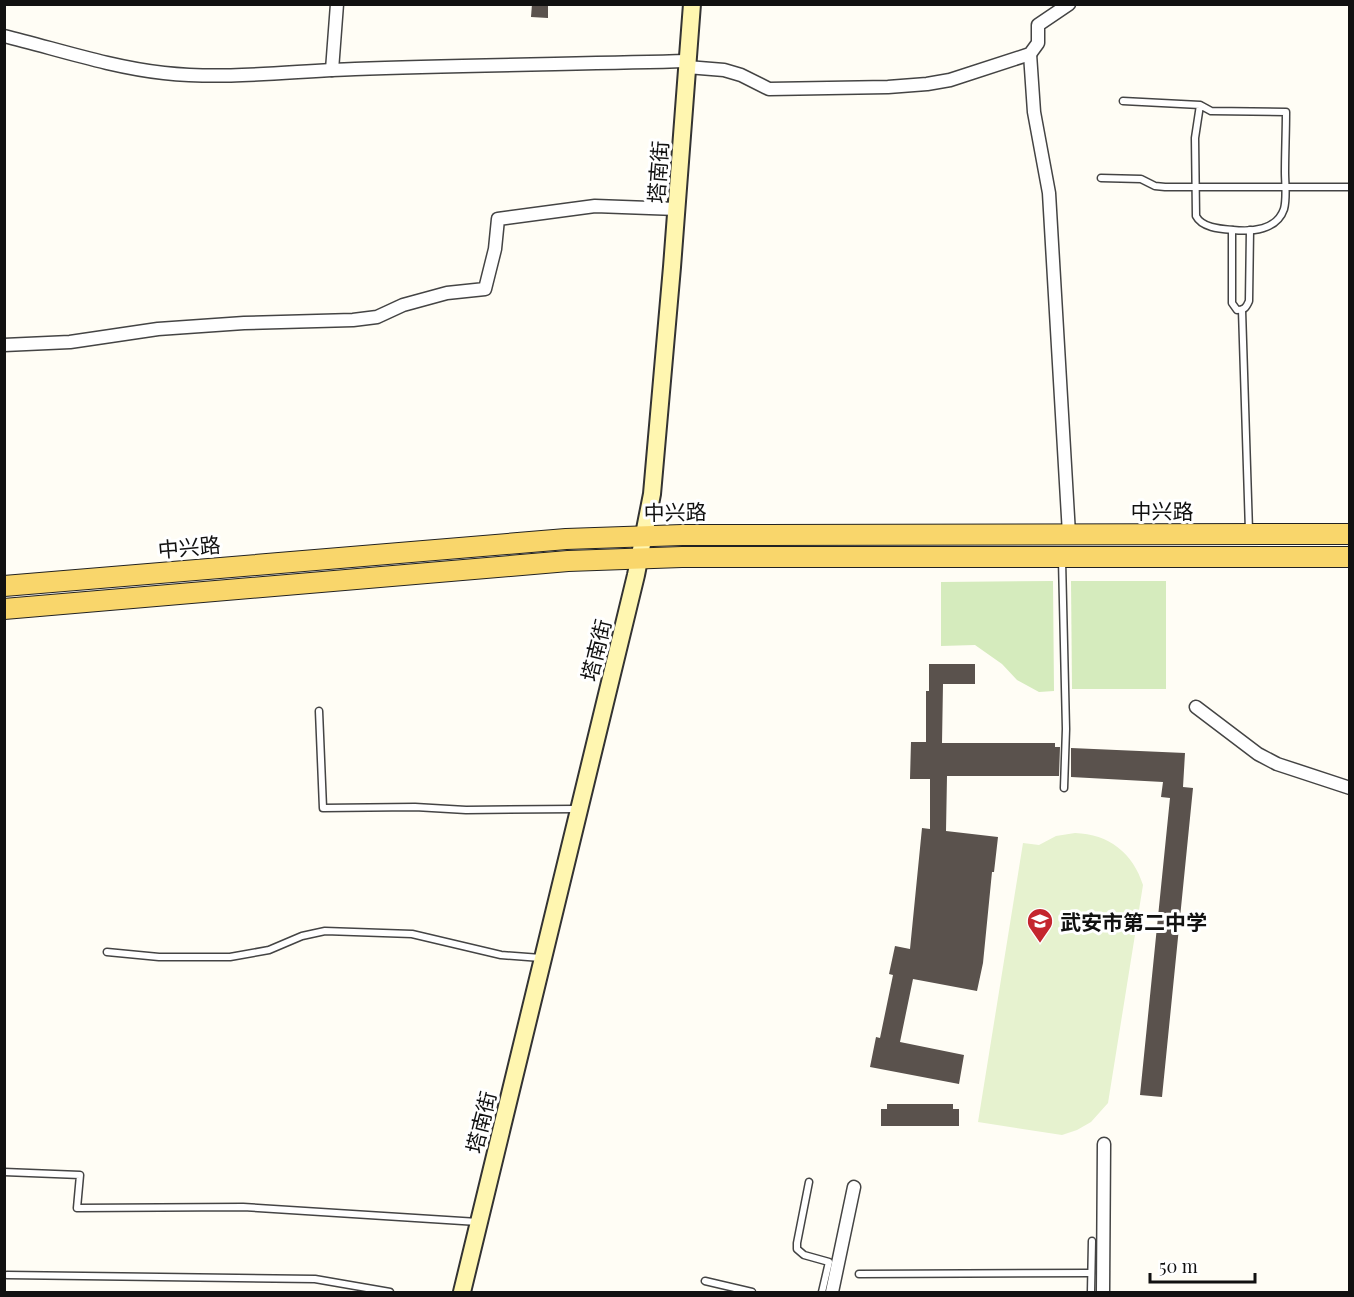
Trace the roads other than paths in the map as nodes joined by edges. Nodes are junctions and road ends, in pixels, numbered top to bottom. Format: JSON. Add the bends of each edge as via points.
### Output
{"nodes":[{"id":1,"x":337,"y":4,"type":"edge"},
{"id":2,"x":692,"y":4,"type":"edge"},
{"id":3,"x":1069,"y":4,"type":"edge"},
{"id":4,"x":4,"y":36,"type":"edge"},
{"id":5,"x":1030,"y":54,"type":"junction"},
{"id":6,"x":687,"y":64,"type":"junction"},
{"id":7,"x":332,"y":70,"type":"junction"},
{"id":8,"x":1123,"y":101,"type":"dead end"},
{"id":9,"x":1200,"y":105,"type":"junction"},
{"id":10,"x":1101,"y":178,"type":"dead end"},
{"id":11,"x":1196,"y":187,"type":"junction"},
{"id":12,"x":1285,"y":187,"type":"junction"},
{"id":13,"x":1350,"y":187,"type":"edge"},
{"id":14,"x":677,"y":209,"type":"junction"},
{"id":15,"x":1232,"y":230,"type":"junction"},
{"id":16,"x":1250,"y":231,"type":"junction"},
{"id":17,"x":1242,"y":310,"type":"junction"},
{"id":18,"x":4,"y":345,"type":"edge"},
{"id":19,"x":1069,"y":534,"type":"junction"},
{"id":20,"x":1249,"y":534,"type":"junction"},
{"id":21,"x":1350,"y":534,"type":"edge"},
{"id":22,"x":644,"y":536,"type":"junction"},
{"id":23,"x":1061,"y":557,"type":"junction"},
{"id":24,"x":1350,"y":557,"type":"edge"},
{"id":25,"x":640,"y":559,"type":"junction"},
{"id":26,"x":4,"y":586,"type":"edge"},
{"id":27,"x":4,"y":609,"type":"edge"},
{"id":28,"x":1196,"y":707,"type":"dead end"},
{"id":29,"x":319,"y":711,"type":"dead end"},
{"id":30,"x":1064,"y":788,"type":"dead end"},
{"id":31,"x":1350,"y":788,"type":"edge"},
{"id":32,"x":579,"y":809,"type":"junction"},
{"id":33,"x":107,"y":952,"type":"dead end"},
{"id":34,"x":543,"y":958,"type":"junction"},
{"id":35,"x":1104,"y":1144,"type":"dead end"},
{"id":36,"x":4,"y":1172,"type":"edge"},
{"id":37,"x":809,"y":1182,"type":"dead end"},
{"id":38,"x":854,"y":1187,"type":"dead end"},
{"id":39,"x":479,"y":1222,"type":"junction"},
{"id":40,"x":1092,"y":1241,"type":"dead end"},
{"id":41,"x":1091,"y":1273,"type":"junction"},
{"id":42,"x":859,"y":1274,"type":"dead end"},
{"id":43,"x":7,"y":1275,"type":"dead end"},
{"id":44,"x":705,"y":1281,"type":"dead end"},
{"id":45,"x":390,"y":1293,"type":"edge"},
{"id":46,"x":462,"y":1293,"type":"edge"},
{"id":47,"x":752,"y":1293,"type":"edge"},
{"id":48,"x":822,"y":1293,"type":"edge"},
{"id":49,"x":832,"y":1293,"type":"edge"},
{"id":50,"x":1091,"y":1293,"type":"edge"},
{"id":51,"x":1103,"y":1293,"type":"edge"}],
"edges":[{"from":1,"to":7,"type":"street"},
{"from":2,"to":6,"type":"street","name":"塔南街"},
{"from":3,"to":5,"type":"street","via":[[1038,25],[1038,43]]},
{"from":4,"to":7,"type":"street","via":[[98,61],[164,73],[230,75]]},
{"from":5,"to":6,"type":"street","via":[[950,80],[888,87],[769,89],[741,75]]},
{"from":5,"to":19,"type":"street","via":[[1034,112],[1049,193]]},
{"from":6,"to":7,"type":"street"},
{"from":6,"to":14,"type":"street","name":"塔南街"},
{"from":8,"to":9,"type":"lane"},
{"from":9,"to":11,"type":"lane","via":[[1195,138]]},
{"from":9,"to":12,"type":"lane","via":[[1211,111],[1286,112]]},
{"from":10,"to":11,"type":"lane"},
{"from":11,"to":12,"type":"lane"},
{"from":11,"to":15,"type":"lane","via":[[1199,222]]},
{"from":12,"to":13,"type":"lane"},
{"from":12,"to":16,"type":"lane","via":[[1285,207],[1276,221]]},
{"from":14,"to":18,"type":"street","via":[[595,206],[498,219],[485,289],[447,292],[404,304],[377,317],[158,329],[70,342]]},
{"from":14,"to":22,"type":"street","name":"塔南街","via":[[652,494]]},
{"from":15,"to":16,"type":"lane"},
{"from":15,"to":17,"type":"lane","via":[[1232,303],[1236,310]]},
{"from":16,"to":17,"type":"lane","via":[[1249,301]]},
{"from":17,"to":20,"type":"lane"},
{"from":19,"to":20,"type":"main road","name":"中兴路"},
{"from":19,"to":22,"type":"main road","name":"中兴路"},
{"from":20,"to":21,"type":"main road","name":"中兴路"},
{"from":22,"to":25,"type":"street","name":"塔南街"},
{"from":22,"to":26,"type":"main road","name":"中兴路"},
{"from":23,"to":24,"type":"main road"},
{"from":23,"to":25,"type":"main road"},
{"from":23,"to":30,"type":"lane"},
{"from":25,"to":27,"type":"main road","via":[[568,561]]},
{"from":25,"to":32,"type":"street","name":"塔南街"},
{"from":28,"to":31,"type":"street","via":[[1277,764]]},
{"from":29,"to":32,"type":"lane","via":[[323,808]]},
{"from":32,"to":34,"type":"street","name":"塔南街"},
{"from":33,"to":34,"type":"lane","via":[[230,957],[269,950],[325,931],[412,934],[501,955]]},
{"from":34,"to":39,"type":"street","name":"塔南街"},
{"from":35,"to":51,"type":"street"},
{"from":36,"to":39,"type":"lane","via":[[80,1175],[77,1208],[243,1207]]},
{"from":37,"to":48,"type":"lane","via":[[797,1249],[829,1262]]},
{"from":38,"to":49,"type":"street"},
{"from":39,"to":46,"type":"street","name":"塔南街"},
{"from":40,"to":41,"type":"lane"},
{"from":41,"to":42,"type":"lane"},
{"from":41,"to":50,"type":"lane"},
{"from":43,"to":45,"type":"lane","via":[[315,1280]]},
{"from":44,"to":47,"type":"lane"}]}
